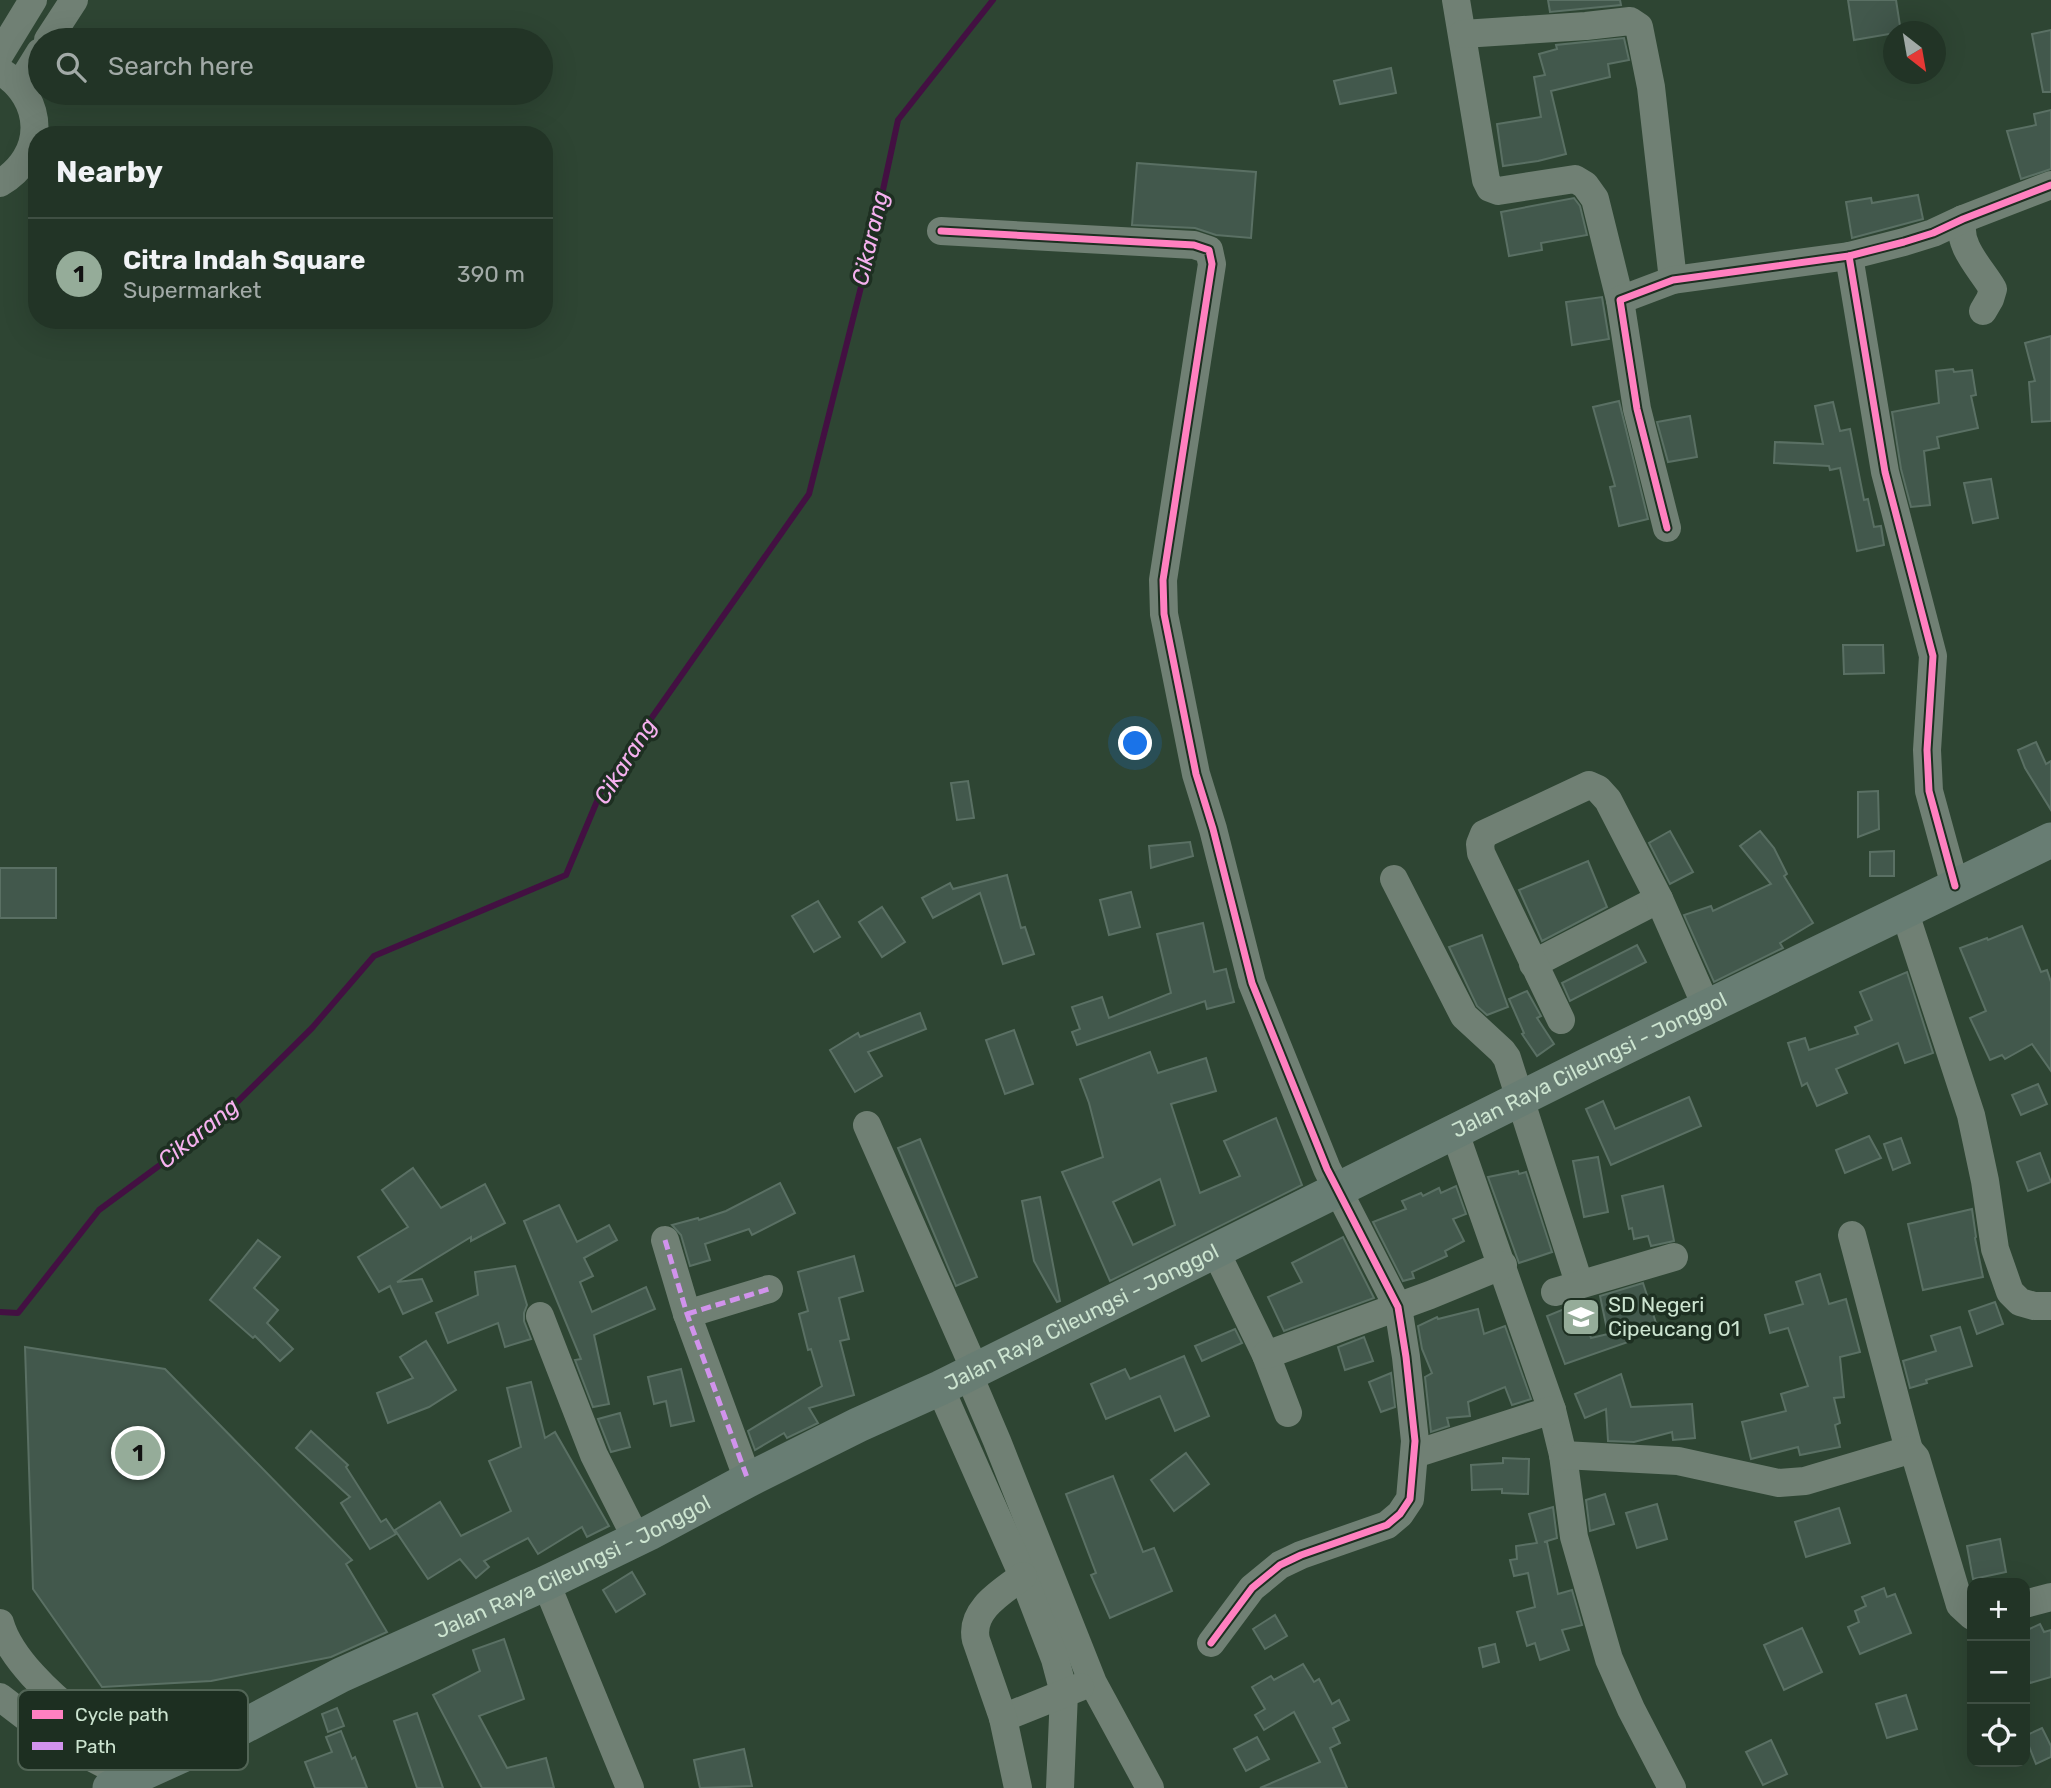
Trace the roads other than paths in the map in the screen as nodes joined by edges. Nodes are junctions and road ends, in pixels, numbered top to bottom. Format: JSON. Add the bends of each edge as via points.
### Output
{"nodes":[{"id":1,"x":33,"y":0,"type":"edge"},
{"id":2,"x":74,"y":0,"type":"edge"},
{"id":3,"x":1456,"y":0,"type":"edge"},
{"id":4,"x":56,"y":28,"type":"edge"},
{"id":5,"x":1463,"y":34,"type":"junction"},
{"id":6,"x":0,"y":54,"type":"edge"},
{"id":7,"x":28,"y":63,"type":"edge"},
{"id":8,"x":10,"y":79,"type":"edge"},
{"id":9,"x":28,"y":100,"type":"edge"},
{"id":10,"x":30,"y":105,"type":"edge"},
{"id":11,"x":33,"y":126,"type":"edge"},
{"id":12,"x":28,"y":152,"type":"edge"},
{"id":13,"x":0,"y":183,"type":"edge"},
{"id":14,"x":2051,"y":185,"type":"edge"},
{"id":15,"x":1963,"y":219,"type":"junction"},
{"id":16,"x":942,"y":231,"type":"dead end"},
{"id":17,"x":1849,"y":256,"type":"junction"},
{"id":18,"x":1672,"y":280,"type":"junction"},
{"id":19,"x":1620,"y":299,"type":"junction"},
{"id":20,"x":1983,"y":311,"type":"dead end"},
{"id":21,"x":1667,"y":528,"type":"dead end"},
{"id":22,"x":2051,"y":840,"type":"edge"},
{"id":23,"x":1394,"y":879,"type":"dead end"},
{"id":24,"x":1955,"y":886,"type":"junction"},
{"id":25,"x":1659,"y":898,"type":"junction"},
{"id":26,"x":1904,"y":910,"type":"junction"},
{"id":27,"x":1533,"y":964,"type":"junction"},
{"id":28,"x":1707,"y":1008,"type":"junction"},
{"id":29,"x":1561,"y":1020,"type":"dead end"},
{"id":30,"x":1520,"y":1098,"type":"junction"},
{"id":31,"x":867,"y":1125,"type":"dead end"},
{"id":32,"x":1455,"y":1133,"type":"junction"},
{"id":33,"x":1337,"y":1189,"type":"junction"},
{"id":34,"x":1852,"y":1235,"type":"dead end"},
{"id":35,"x":665,"y":1240,"type":"dead end"},
{"id":36,"x":1215,"y":1250,"type":"junction"},
{"id":37,"x":1674,"y":1257,"type":"dead end"},
{"id":38,"x":1503,"y":1265,"type":"junction"},
{"id":39,"x":769,"y":1289,"type":"dead end"},
{"id":40,"x":2051,"y":1306,"type":"edge"},
{"id":41,"x":1398,"y":1307,"type":"junction"},
{"id":42,"x":687,"y":1314,"type":"junction"},
{"id":43,"x":540,"y":1315,"type":"dead end"},
{"id":44,"x":1266,"y":1355,"type":"junction"},
{"id":45,"x":961,"y":1377,"type":"junction"},
{"id":46,"x":1552,"y":1410,"type":"junction"},
{"id":47,"x":1288,"y":1413,"type":"dead end"},
{"id":48,"x":1909,"y":1450,"type":"junction"},
{"id":49,"x":1415,"y":1454,"type":"junction"},
{"id":50,"x":1563,"y":1455,"type":"junction"},
{"id":51,"x":748,"y":1480,"type":"junction"},
{"id":52,"x":636,"y":1538,"type":"junction"},
{"id":53,"x":1023,"y":1576,"type":"junction"},
{"id":54,"x":546,"y":1583,"type":"junction"},
{"id":55,"x":2051,"y":1597,"type":"edge"},
{"id":56,"x":2030,"y":1603,"type":"edge"},
{"id":57,"x":1967,"y":1611,"type":"edge"},
{"id":58,"x":0,"y":1623,"type":"edge"},
{"id":59,"x":1211,"y":1643,"type":"dead end"},
{"id":60,"x":1093,"y":1683,"type":"junction"},
{"id":61,"x":50,"y":1690,"type":"edge"},
{"id":62,"x":1064,"y":1693,"type":"junction"},
{"id":63,"x":0,"y":1698,"type":"edge"},
{"id":64,"x":18,"y":1712,"type":"edge"},
{"id":65,"x":1003,"y":1718,"type":"junction"},
{"id":66,"x":248,"y":1724,"type":"edge"},
{"id":67,"x":102,"y":1770,"type":"edge"},
{"id":68,"x":151,"y":1770,"type":"edge"},
{"id":69,"x":122,"y":1783,"type":"edge"},
{"id":70,"x":630,"y":1788,"type":"edge"},
{"id":71,"x":1018,"y":1788,"type":"edge"},
{"id":72,"x":1060,"y":1788,"type":"edge"},
{"id":73,"x":1150,"y":1788,"type":"edge"},
{"id":74,"x":1672,"y":1788,"type":"edge"}],
"edges":[{"from":1,"to":6,"type":"street"},
{"from":2,"to":4,"type":"street"},
{"from":3,"to":5,"type":"street"},
{"from":5,"to":18,"type":"street","via":[[1630,20],[1639,27],[1651,87]]},
{"from":5,"to":19,"type":"street","via":[[1490,188],[1498,191],[1575,179],[1585,185],[1595,199]]},
{"from":7,"to":8,"type":"street"},
{"from":8,"to":9,"type":"street"},
{"from":10,"to":11,"type":"street"},
{"from":12,"to":13,"type":"street","via":[[23,164]]},
{"from":14,"to":15,"type":"street"},
{"from":15,"to":17,"type":"street","via":[[1933,233]]},
{"from":15,"to":20,"type":"street","via":[[1964,242],[1993,289]]},
{"from":16,"to":33,"type":"street","via":[[1194,245],[1209,250],[1212,264],[1163,580],[1164,614],[1196,774],[1252,983]]},
{"from":17,"to":18,"type":"street"},
{"from":17,"to":24,"type":"street","via":[[1885,472],[1933,656],[1929,791]]},
{"from":18,"to":19,"type":"street"},
{"from":19,"to":21,"type":"street","via":[[1637,409]]},
{"from":22,"to":24,"type":"main road","name":"Jalan Raya Cileungsi - Jonggol"},
{"from":23,"to":30,"type":"street","via":[[1464,1016],[1507,1058]]},
{"from":24,"to":26,"type":"main road","name":"Jalan Raya Cileungsi - Jonggol"},
{"from":25,"to":27,"type":"street"},
{"from":25,"to":27,"type":"street","via":[[1608,800],[1589,785],[1484,834],[1481,853]]},
{"from":25,"to":28,"type":"street"},
{"from":26,"to":28,"type":"main road","name":"Jalan Raya Cileungsi - Jonggol"},
{"from":26,"to":40,"type":"street","via":[[1971,1115],[1995,1249],[2010,1292],[2020,1302]]},
{"from":27,"to":29,"type":"street"},
{"from":28,"to":30,"type":"main road","name":"Jalan Raya Cileungsi - Jonggol"},
{"from":30,"to":32,"type":"main road","name":"Jalan Raya Cileungsi - Jonggol"},
{"from":30,"to":37,"type":"street","via":[[1567,1288]]},
{"from":31,"to":45,"type":"street"},
{"from":32,"to":33,"type":"main road","name":"Jalan Raya Cileungsi - Jonggol"},
{"from":32,"to":38,"type":"street"},
{"from":33,"to":36,"type":"main road","name":"Jalan Raya Cileungsi - Jonggol"},
{"from":33,"to":41,"type":"street"},
{"from":34,"to":48,"type":"street"},
{"from":35,"to":42,"type":"street"},
{"from":36,"to":44,"type":"street"},
{"from":36,"to":45,"type":"main road","name":"Jalan Raya Cileungsi - Jonggol"},
{"from":38,"to":41,"type":"street"},
{"from":38,"to":46,"type":"street"},
{"from":39,"to":42,"type":"street"},
{"from":41,"to":44,"type":"street"},
{"from":41,"to":49,"type":"street"},
{"from":42,"to":51,"type":"street"},
{"from":43,"to":52,"type":"street","via":[[594,1455]]},
{"from":44,"to":47,"type":"street"},
{"from":45,"to":51,"type":"main road","name":"Jalan Raya Cileungsi - Jonggol"},
{"from":45,"to":53,"type":"street"},
{"from":45,"to":60,"type":"street","via":[[997,1441]]},
{"from":46,"to":49,"type":"street"},
{"from":46,"to":50,"type":"street"},
{"from":48,"to":50,"type":"street","via":[[1805,1481],[1779,1483],[1678,1461]]},
{"from":48,"to":57,"type":"street","via":[[1916,1458],[1960,1605]]},
{"from":49,"to":59,"type":"street","via":[[1410,1499],[1400,1514],[1387,1525],[1280,1565],[1252,1588]]},
{"from":50,"to":74,"type":"street","via":[[1574,1536],[1609,1659]]},
{"from":51,"to":52,"type":"main road","name":"Jalan Raya Cileungsi - Jonggol"},
{"from":52,"to":54,"type":"main road","name":"Jalan Raya Cileungsi - Jonggol"},
{"from":53,"to":62,"type":"street"},
{"from":53,"to":65,"type":"street","via":[[992,1599],[975,1628]]},
{"from":54,"to":66,"type":"main road","name":"Jalan Raya Cileungsi - Jonggol","via":[[341,1675]]},
{"from":54,"to":70,"type":"street"},
{"from":55,"to":56,"type":"street"},
{"from":58,"to":61,"type":"street","via":[[25,1666]]},
{"from":60,"to":62,"type":"street"},
{"from":60,"to":73,"type":"street"},
{"from":62,"to":65,"type":"street"},
{"from":62,"to":72,"type":"street"},
{"from":63,"to":64,"type":"street"},
{"from":65,"to":71,"type":"street"},
{"from":67,"to":69,"type":"street"},
{"from":68,"to":69,"type":"main road","name":"Jalan Raya Cileungsi - Jonggol"}]}
